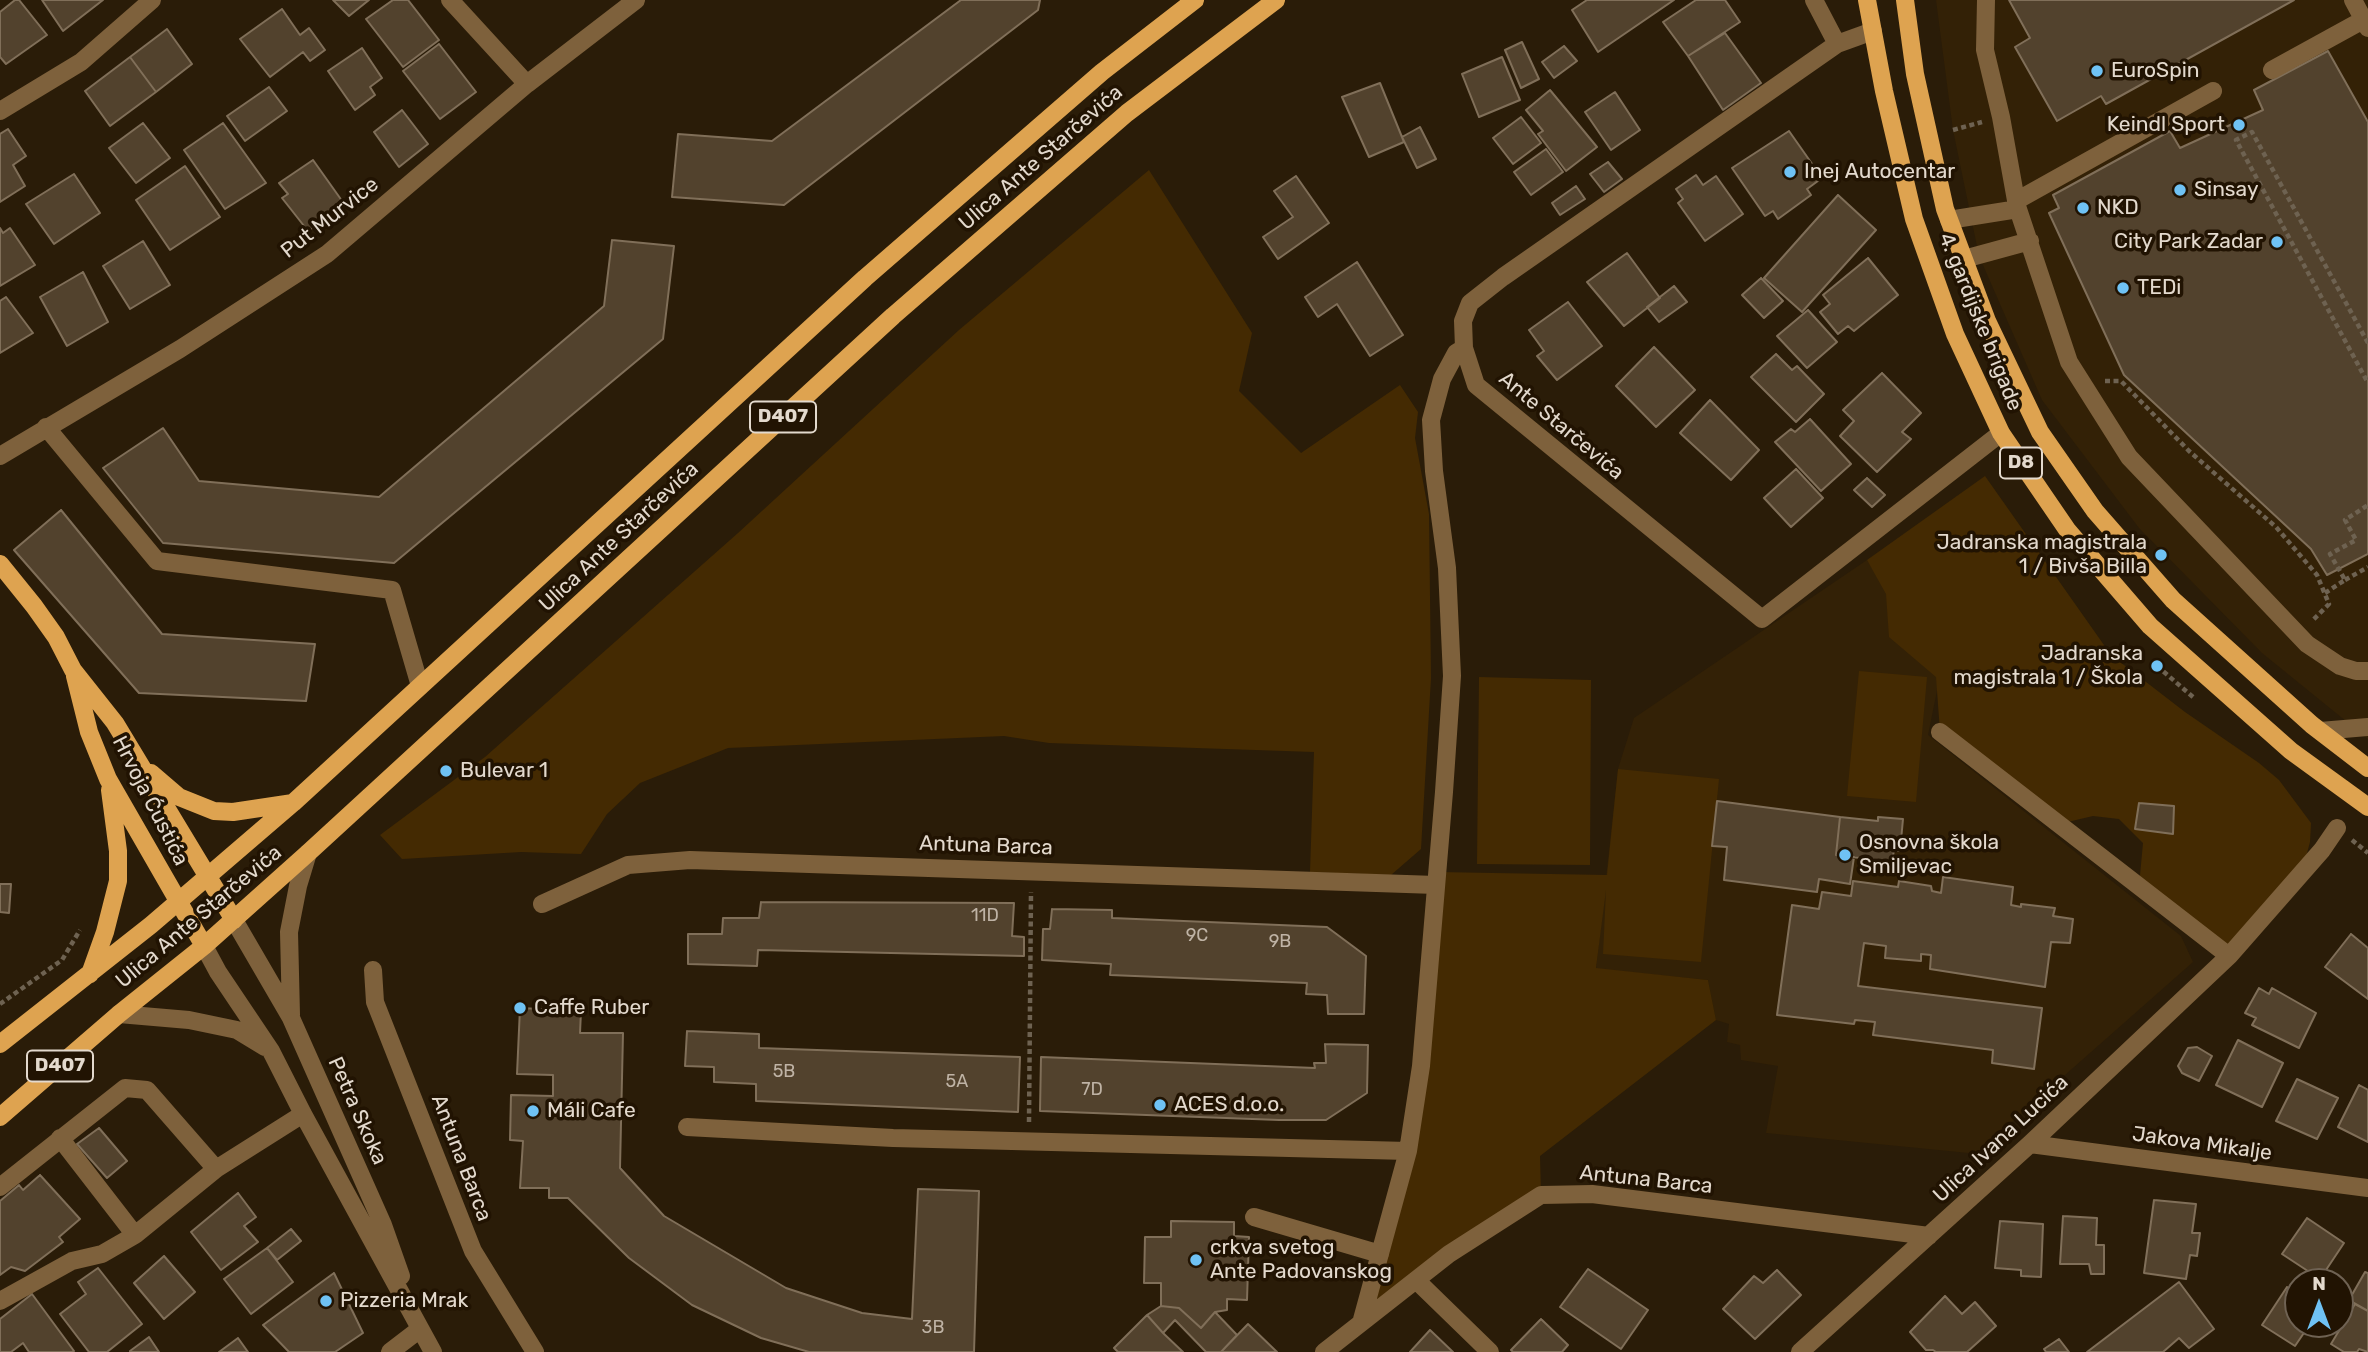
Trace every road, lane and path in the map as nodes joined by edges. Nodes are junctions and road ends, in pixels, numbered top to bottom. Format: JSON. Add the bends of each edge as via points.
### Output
{"nodes":[{"id":1,"x":152,"y":0,"type":"edge"},
{"id":2,"x":450,"y":0,"type":"edge"},
{"id":3,"x":636,"y":0,"type":"edge"},
{"id":4,"x":1195,"y":0,"type":"edge"},
{"id":5,"x":1276,"y":0,"type":"edge"},
{"id":6,"x":1814,"y":0,"type":"edge"},
{"id":7,"x":1867,"y":0,"type":"edge"},
{"id":8,"x":1905,"y":0,"type":"edge"},
{"id":9,"x":1986,"y":0,"type":"edge"},
{"id":10,"x":2353,"y":0,"type":"edge"},
{"id":11,"x":2366,"y":24,"type":"edge"},
{"id":12,"x":1872,"y":31,"type":"junction"},
{"id":13,"x":1837,"y":44,"type":"junction"},
{"id":14,"x":2272,"y":70,"type":"dead end"},
{"id":15,"x":527,"y":84,"type":"junction"},
{"id":16,"x":2213,"y":91,"type":"dead end"},
{"id":17,"x":0,"y":111,"type":"edge"},
{"id":18,"x":2001,"y":117,"type":"junction"},
{"id":19,"x":1952,"y":130,"type":"dead end"},
{"id":20,"x":2017,"y":205,"type":"junction"},
{"id":21,"x":1949,"y":220,"type":"junction"},
{"id":22,"x":2030,"y":241,"type":"junction"},
{"id":23,"x":1964,"y":259,"type":"junction"},
{"id":24,"x":2368,"y":343,"type":"edge"},
{"id":25,"x":1464,"y":348,"type":"junction"},
{"id":26,"x":2368,"y":383,"type":"edge"},
{"id":27,"x":2085,"y":386,"type":"junction"},
{"id":28,"x":46,"y":427,"type":"junction"},
{"id":29,"x":2001,"y":433,"type":"junction"},
{"id":30,"x":29,"y":438,"type":"junction"},
{"id":31,"x":0,"y":444,"type":"edge"},
{"id":32,"x":0,"y":456,"type":"edge"},
{"id":33,"x":2368,"y":505,"type":"edge"},
{"id":34,"x":0,"y":564,"type":"edge"},
{"id":35,"x":2368,"y":567,"type":"edge"},
{"id":36,"x":2345,"y":580,"type":"junction"},
{"id":37,"x":2325,"y":593,"type":"junction"},
{"id":38,"x":2298,"y":634,"type":"junction"},
{"id":39,"x":73,"y":670,"type":"junction"},
{"id":40,"x":2368,"y":671,"type":"edge"},
{"id":41,"x":420,"y":686,"type":"junction"},
{"id":42,"x":2368,"y":727,"type":"edge"},
{"id":43,"x":2320,"y":731,"type":"junction"},
{"id":44,"x":1940,"y":732,"type":"dead end"},
{"id":45,"x":140,"y":764,"type":"junction"},
{"id":46,"x":2368,"y":768,"type":"edge"},
{"id":47,"x":108,"y":779,"type":"junction"},
{"id":48,"x":293,"y":803,"type":"junction"},
{"id":49,"x":2368,"y":807,"type":"edge"},
{"id":50,"x":2337,"y":828,"type":"dead end"},
{"id":51,"x":308,"y":853,"type":"junction"},
{"id":52,"x":1031,"y":871,"type":"junction"},
{"id":53,"x":206,"y":876,"type":"junction"},
{"id":54,"x":1436,"y":885,"type":"junction"},
{"id":55,"x":176,"y":901,"type":"junction"},
{"id":56,"x":542,"y":904,"type":"dead end"},
{"id":57,"x":234,"y":920,"type":"junction"},
{"id":58,"x":82,"y":928,"type":"dead end"},
{"id":59,"x":204,"y":946,"type":"junction"},
{"id":60,"x":2229,"y":956,"type":"junction"},
{"id":61,"x":373,"y":970,"type":"dead end"},
{"id":62,"x":90,"y":974,"type":"junction"},
{"id":63,"x":0,"y":1004,"type":"edge"},
{"id":64,"x":119,"y":1014,"type":"junction"},
{"id":65,"x":291,"y":1018,"type":"junction"},
{"id":66,"x":0,"y":1044,"type":"edge"},
{"id":67,"x":271,"y":1051,"type":"junction"},
{"id":68,"x":303,"y":1114,"type":"junction"},
{"id":69,"x":0,"y":1117,"type":"edge"},
{"id":70,"x":687,"y":1127,"type":"dead end"},
{"id":71,"x":60,"y":1138,"type":"junction"},
{"id":72,"x":1028,"y":1142,"type":"junction"},
{"id":73,"x":2030,"y":1144,"type":"junction"},
{"id":74,"x":1408,"y":1151,"type":"junction"},
{"id":75,"x":216,"y":1169,"type":"junction"},
{"id":76,"x":0,"y":1187,"type":"edge"},
{"id":77,"x":2368,"y":1188,"type":"edge"},
{"id":78,"x":1254,"y":1217,"type":"dead end"},
{"id":79,"x":135,"y":1235,"type":"junction"},
{"id":80,"x":1929,"y":1236,"type":"junction"},
{"id":81,"x":1380,"y":1254,"type":"junction"},
{"id":82,"x":1416,"y":1280,"type":"junction"},
{"id":83,"x":0,"y":1301,"type":"edge"},
{"id":84,"x":1361,"y":1323,"type":"junction"},
{"id":85,"x":420,"y":1329,"type":"junction"},
{"id":86,"x":390,"y":1352,"type":"edge"},
{"id":87,"x":433,"y":1352,"type":"edge"},
{"id":88,"x":535,"y":1352,"type":"edge"},
{"id":89,"x":1324,"y":1352,"type":"edge"},
{"id":90,"x":1490,"y":1352,"type":"edge"},
{"id":91,"x":1800,"y":1352,"type":"edge"}],
"edges":[{"from":1,"to":17,"type":"street","via":[[81,62]]},
{"from":2,"to":15,"type":"street"},
{"from":3,"to":15,"type":"street","name":"Put Murvice"},
{"from":4,"to":41,"type":"main road","name":"Ulica Ante Starčevića","number":"D407","via":[[1102,72],[866,278]]},
{"from":5,"to":51,"type":"main road","name":"Ulica Ante Starčevića","number":"D407","via":[[1127,113],[893,316]]},
{"from":6,"to":13,"type":"street"},
{"from":7,"to":12,"type":"main road","name":"4. gardijske brigade","number":"D8"},
{"from":8,"to":21,"type":"main road","name":"4. gardijske brigade","number":"D8","via":[[1915,74]]},
{"from":9,"to":18,"type":"street","via":[[1985,50]]},
{"from":10,"to":11,"type":"street"},
{"from":11,"to":14,"type":"street"},
{"from":12,"to":13,"type":"street","name":"Ante Starčevića"},
{"from":12,"to":29,"type":"main road","name":"4. gardijske brigade","number":"D8","via":[[1914,219],[1955,334]]},
{"from":13,"to":25,"type":"street","name":"Ante Starčevića","via":[[1470,303],[1463,321]]},
{"from":15,"to":28,"type":"street","name":"Put Murvice","via":[[327,254],[180,349]]},
{"from":16,"to":20,"type":"street"},
{"from":18,"to":19,"type":"path"},
{"from":18,"to":20,"type":"street"},
{"from":20,"to":21,"type":"street"},
{"from":20,"to":22,"type":"street"},
{"from":21,"to":23,"type":"main road","name":"4. gardijske brigade","number":"D8"},
{"from":22,"to":23,"type":"street"},
{"from":22,"to":27,"type":"street","via":[[2069,362]]},
{"from":23,"to":43,"type":"main road","name":"4. gardijske brigade","number":"D8","via":[[1987,321],[2040,432],[2095,511],[2173,600]]},
{"from":24,"to":26,"type":"path","via":[[2252,132],[2236,140]]},
{"from":25,"to":29,"type":"street","name":"Ante Starčevića","via":[[1476,385],[1762,619]]},
{"from":25,"to":54,"type":"street","via":[[1456,353],[1442,379],[1431,420],[1447,568],[1452,676]]},
{"from":27,"to":37,"type":"path","via":[[2121,381],[2189,451],[2276,527],[2317,575]]},
{"from":27,"to":38,"type":"street","via":[[2129,457]]},
{"from":28,"to":30,"type":"street","name":"Put Murvice"},
{"from":28,"to":41,"type":"street","via":[[157,561],[392,590]]},
{"from":29,"to":49,"type":"main road","name":"4. gardijske brigade","number":"D8","via":[[2068,531],[2150,626],[2291,751]]},
{"from":30,"to":31,"type":"street","name":"Put Murvice"},
{"from":30,"to":32,"type":"street","name":"Put Murvice"},
{"from":33,"to":36,"type":"path","via":[[2345,520],[2356,540],[2330,554]]},
{"from":34,"to":39,"type":"main road","name":"Hrvoja Ćustića","via":[[56,637]]},
{"from":35,"to":36,"type":"path"},
{"from":36,"to":37,"type":"path"},
{"from":37,"to":38,"type":"path","via":[[2329,604]]},
{"from":38,"to":40,"type":"street","via":[[2340,666]]},
{"from":39,"to":45,"type":"main road","name":"Hrvoja Ćustića"},
{"from":39,"to":47,"type":"main road","name":"Hrvoja Ćustića","via":[[89,732]]},
{"from":41,"to":48,"type":"main road","name":"Ulica Ante Starčevića","number":"D407"},
{"from":42,"to":43,"type":"street"},
{"from":43,"to":46,"type":"main road","name":"4. gardijske brigade","number":"D8"},
{"from":44,"to":60,"type":"street"},
{"from":45,"to":48,"type":"main road","via":[[179,797],[214,811]]},
{"from":45,"to":53,"type":"main road","name":"Hrvoja Ćustića"},
{"from":47,"to":55,"type":"main road","name":"Hrvoja Ćustića"},
{"from":47,"to":62,"type":"main road","via":[[118,881]]},
{"from":48,"to":53,"type":"main road","name":"Ulica Ante Starčevića","number":"D407"},
{"from":50,"to":60,"type":"street","name":"Ulica Ivana Lucića"},
{"from":51,"to":57,"type":"main road","name":"Ulica Ante Starčevića","number":"D407"},
{"from":51,"to":65,"type":"street","via":[[289,932]]},
{"from":52,"to":54,"type":"street","name":"Antuna Barca"},
{"from":52,"to":56,"type":"street","name":"Antuna Barca","via":[[690,860],[628,865]]},
{"from":52,"to":72,"type":"path"},
{"from":53,"to":55,"type":"main road","name":"Ulica Ante Starčevića","number":"D407"},
{"from":53,"to":57,"type":"main road","name":"Hrvoja Ćustića"},
{"from":54,"to":74,"type":"street","via":[[1421,1066]]},
{"from":55,"to":59,"type":"main road","name":"Hrvoja Ćustića"},
{"from":55,"to":62,"type":"main road","name":"Ulica Ante Starčevića","number":"D407"},
{"from":57,"to":59,"type":"main road","name":"Ulica Ante Starčevića","number":"D407"},
{"from":57,"to":65,"type":"street","name":"Petra Skoka"},
{"from":58,"to":63,"type":"path","via":[[62,960]]},
{"from":59,"to":64,"type":"main road","name":"Ulica Ante Starčevića","number":"D407"},
{"from":59,"to":67,"type":"street","name":"Petra Skoka"},
{"from":60,"to":73,"type":"street","name":"Ulica Ivana Lucića"},
{"from":61,"to":88,"type":"street","name":"Antuna Barca","via":[[376,1002],[473,1251]]},
{"from":62,"to":66,"type":"main road","name":"Ulica Ante Starčevića","number":"D407"},
{"from":64,"to":67,"type":"street","via":[[237,1030]]},
{"from":64,"to":69,"type":"main road","name":"Ulica Ante Starčevića","number":"D407"},
{"from":65,"to":85,"type":"street","name":"Petra Skoka","via":[[383,1225]]},
{"from":67,"to":68,"type":"street","name":"Petra Skoka"},
{"from":68,"to":75,"type":"street"},
{"from":68,"to":85,"type":"street","name":"Petra Skoka"},
{"from":70,"to":72,"type":"street"},
{"from":71,"to":75,"type":"street","via":[[125,1088],[147,1090]]},
{"from":71,"to":76,"type":"street"},
{"from":71,"to":79,"type":"street"},
{"from":72,"to":74,"type":"street"},
{"from":73,"to":77,"type":"street","name":"Jakova Mikalje"},
{"from":73,"to":80,"type":"street","name":"Ulica Ivana Lucića"},
{"from":74,"to":81,"type":"street"},
{"from":75,"to":79,"type":"street"},
{"from":78,"to":81,"type":"street"},
{"from":79,"to":83,"type":"street","via":[[102,1254],[72,1261]]},
{"from":80,"to":82,"type":"street","name":"Antuna Barca","via":[[1592,1194],[1541,1195]]},
{"from":80,"to":91,"type":"street","name":"Ulica Ivana Lucića"},
{"from":81,"to":84,"type":"street"},
{"from":82,"to":84,"type":"street","name":"Antuna Barca"},
{"from":82,"to":90,"type":"street"},
{"from":84,"to":89,"type":"street","name":"Antuna Barca"},
{"from":85,"to":86,"type":"street"},
{"from":85,"to":87,"type":"street","name":"Petra Skoka"}]}
